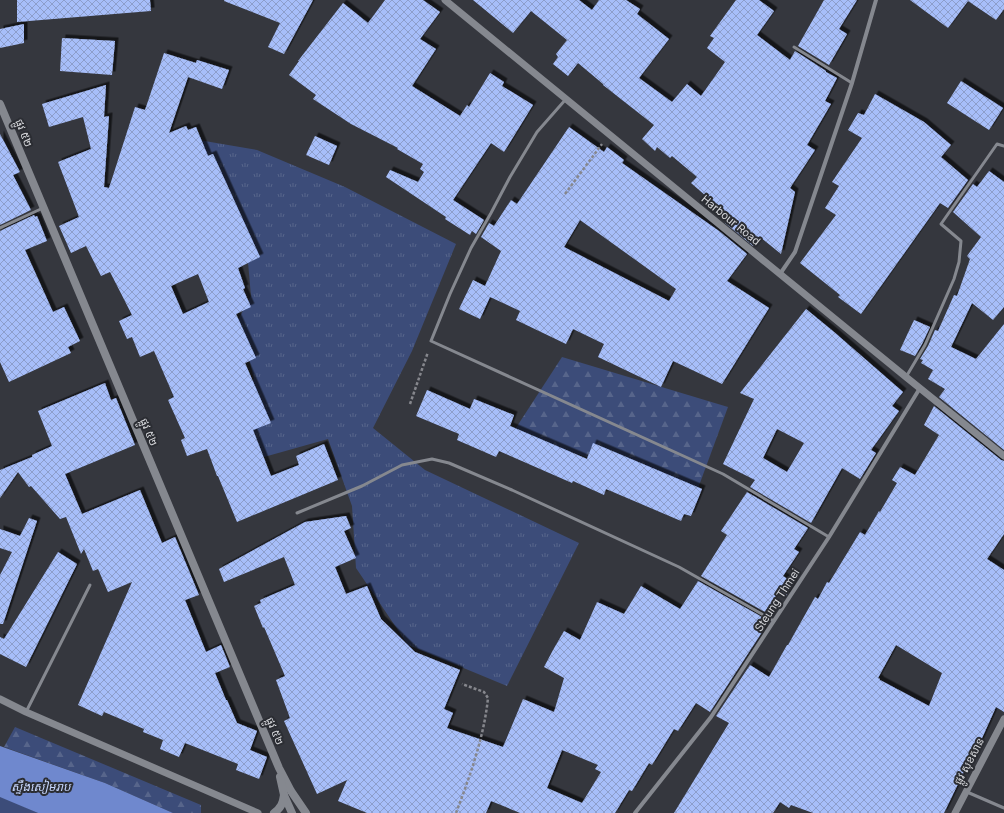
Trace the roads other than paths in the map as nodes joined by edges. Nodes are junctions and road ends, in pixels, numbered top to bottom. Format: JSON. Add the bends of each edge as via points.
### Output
{"nodes":[{"id":1,"x":445,"y":0,"type":"edge"},
{"id":2,"x":876,"y":0,"type":"edge"},
{"id":3,"x":794,"y":48,"type":"dead end"},
{"id":4,"x":852,"y":83,"type":"junction"},
{"id":5,"x":566,"y":99,"type":"junction"},
{"id":6,"x":0,"y":104,"type":"edge"},
{"id":7,"x":1004,"y":146,"type":"edge"},
{"id":8,"x":43,"y":208,"type":"junction"},
{"id":9,"x":0,"y":228,"type":"edge"},
{"id":10,"x":780,"y":274,"type":"junction"},
{"id":11,"x":906,"y":377,"type":"junction"},
{"id":12,"x":920,"y":388,"type":"junction"},
{"id":13,"x":1004,"y":456,"type":"edge"},
{"id":14,"x":297,"y":513,"type":"dead end"},
{"id":15,"x":829,"y":537,"type":"junction"},
{"id":16,"x":90,"y":585,"type":"dead end"},
{"id":17,"x":774,"y":621,"type":"junction"},
{"id":18,"x":0,"y":699,"type":"edge"},
{"id":19,"x":26,"y":712,"type":"junction"},
{"id":20,"x":1004,"y":718,"type":"edge"},
{"id":21,"x":279,"y":768,"type":"junction"},
{"id":22,"x":966,"y":791,"type":"junction"},
{"id":23,"x":284,"y":795,"type":"junction"},
{"id":24,"x":1004,"y":808,"type":"edge"},
{"id":25,"x":258,"y":813,"type":"edge"},
{"id":26,"x":274,"y":813,"type":"edge"},
{"id":27,"x":292,"y":813,"type":"edge"},
{"id":28,"x":306,"y":813,"type":"edge"},
{"id":29,"x":635,"y":813,"type":"edge"},
{"id":30,"x":954,"y":813,"type":"edge"}],
"edges":[{"from":1,"to":5,"type":"street","name":"Harbour Road"},
{"from":2,"to":4,"type":"street"},
{"from":3,"to":4,"type":"lane"},
{"from":4,"to":10,"type":"street","via":[[795,252]]},
{"from":5,"to":10,"type":"street","name":"Harbour Road"},
{"from":5,"to":15,"type":"lane","via":[[537,132],[510,177],[471,248],[431,341],[723,474]]},
{"from":6,"to":8,"type":"main road","name":"ផ្លូវ ៥២"},
{"from":7,"to":11,"type":"lane","via":[[998,144],[941,224],[961,241],[959,262],[925,345]]},
{"from":8,"to":9,"type":"lane"},
{"from":8,"to":21,"type":"main road","name":"ផ្លូវ ៥២"},
{"from":10,"to":11,"type":"street","name":"Harbour Road"},
{"from":11,"to":12,"type":"street","name":"Harbour Road"},
{"from":12,"to":13,"type":"street","name":"Harbour Road"},
{"from":12,"to":15,"type":"street","name":"Steung Thmei"},
{"from":14,"to":17,"type":"lane","via":[[362,486],[402,464],[432,459],[449,463],[679,567]]},
{"from":15,"to":17,"type":"street","name":"Steung Thmei"},
{"from":16,"to":19,"type":"lane"},
{"from":17,"to":29,"type":"street","name":"Steung Thmei","via":[[710,717]]},
{"from":18,"to":19,"type":"street"},
{"from":19,"to":25,"type":"street"},
{"from":20,"to":22,"type":"street","name":"ផ្លូវ សុខសាន"},
{"from":21,"to":23,"type":"main road","name":"ផ្លូវ ៥២"},
{"from":21,"to":28,"type":"main road","name":"ផ្លូវ ៥២"},
{"from":22,"to":24,"type":"lane"},
{"from":22,"to":30,"type":"street","name":"ផ្លូវ សុខសាន"},
{"from":23,"to":26,"type":"main road","via":[[280,808]]},
{"from":23,"to":27,"type":"main road","name":"ផ្លូវ ៥២"}]}
